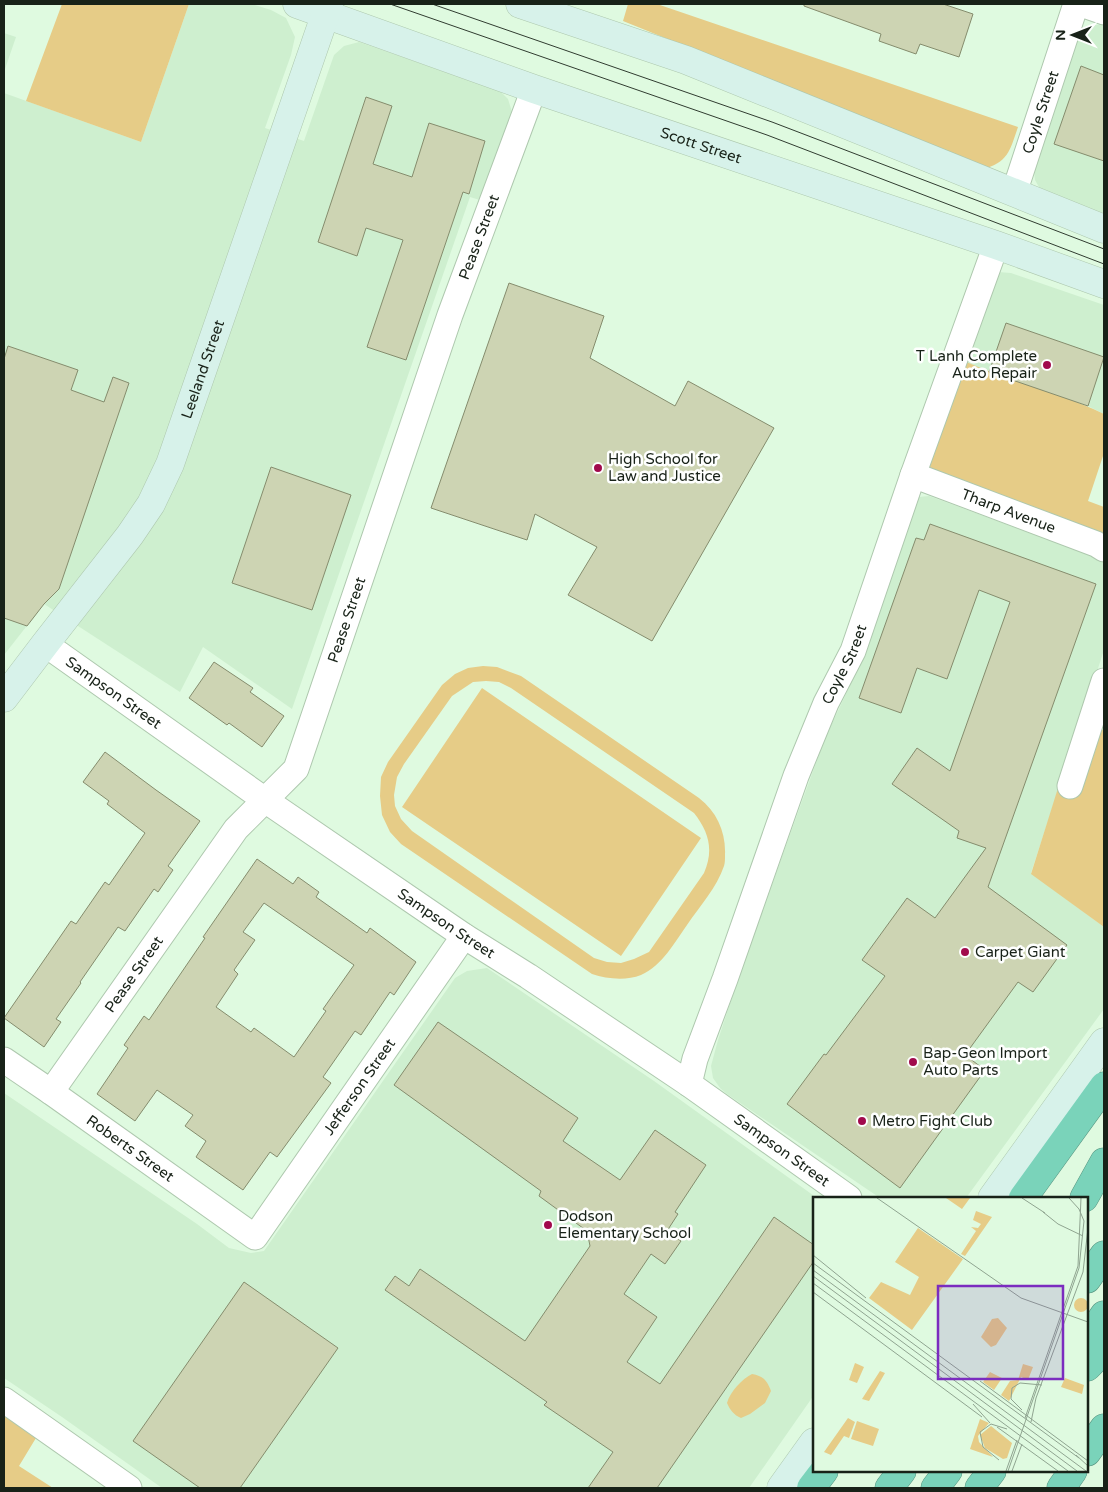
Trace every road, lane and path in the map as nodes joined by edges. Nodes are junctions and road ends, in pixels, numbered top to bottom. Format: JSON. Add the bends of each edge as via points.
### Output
{"nodes":[{"id":1,"x":297,"y":4,"type":"edge"},
{"id":2,"x":520,"y":4,"type":"edge"},
{"id":3,"x":1076,"y":4,"type":"edge"},
{"id":4,"x":1081,"y":4,"type":"edge"},
{"id":5,"x":327,"y":9,"type":"edge"},
{"id":6,"x":1104,"y":12,"type":"edge"},
{"id":7,"x":534,"y":89,"type":"junction"},
{"id":8,"x":1014,"y":193,"type":"junction"},
{"id":9,"x":1104,"y":229,"type":"edge"},
{"id":10,"x":996,"y":245,"type":"junction"},
{"id":11,"x":1104,"y":284,"type":"edge"},
{"id":12,"x":913,"y":475,"type":"junction"},
{"id":13,"x":1104,"y":549,"type":"edge"},
{"id":14,"x":44,"y":644,"type":"junction"},
{"id":15,"x":1104,"y":681,"type":"edge"},
{"id":16,"x":4,"y":698,"type":"edge"},
{"id":17,"x":1070,"y":786,"type":"dead end"},
{"id":18,"x":265,"y":800,"type":"junction"},
{"id":19,"x":464,"y":936,"type":"junction"},
{"id":20,"x":1104,"y":1042,"type":"edge"},
{"id":21,"x":4,"y":1060,"type":"edge"},
{"id":22,"x":689,"y":1084,"type":"junction"},
{"id":23,"x":1104,"y":1086,"type":"edge"},
{"id":24,"x":51,"y":1092,"type":"junction"},
{"id":25,"x":1104,"y":1162,"type":"edge"},
{"id":26,"x":1104,"y":1191,"type":"edge"},
{"id":27,"x":848,"y":1197,"type":"edge"},
{"id":28,"x":993,"y":1197,"type":"edge"},
{"id":29,"x":1024,"y":1197,"type":"edge"},
{"id":30,"x":1085,"y":1197,"type":"edge"},
{"id":31,"x":1088,"y":1215,"type":"edge"},
{"id":32,"x":255,"y":1237,"type":"joint"},
{"id":33,"x":1104,"y":1254,"type":"edge"},
{"id":34,"x":1088,"y":1278,"type":"edge"},
{"id":35,"x":1104,"y":1316,"type":"edge"},
{"id":36,"x":1088,"y":1339,"type":"edge"},
{"id":37,"x":1104,"y":1350,"type":"edge"},
{"id":38,"x":1088,"y":1366,"type":"edge"},
{"id":39,"x":4,"y":1400,"type":"edge"},
{"id":40,"x":1104,"y":1428,"type":"edge"},
{"id":41,"x":813,"y":1443,"type":"edge"},
{"id":42,"x":1088,"y":1451,"type":"edge"},
{"id":43,"x":823,"y":1472,"type":"edge"},
{"id":44,"x":901,"y":1472,"type":"edge"},
{"id":45,"x":947,"y":1472,"type":"edge"},
{"id":46,"x":1072,"y":1472,"type":"edge"},
{"id":47,"x":129,"y":1488,"type":"edge"},
{"id":48,"x":780,"y":1488,"type":"edge"},
{"id":49,"x":811,"y":1488,"type":"edge"},
{"id":50,"x":889,"y":1488,"type":"edge"},
{"id":51,"x":935,"y":1488,"type":"edge"},
{"id":52,"x":1060,"y":1488,"type":"edge"}],
"edges":[{"from":1,"to":5,"type":"main road","name":"Scott Street"},
{"from":2,"to":8,"type":"main road","via":[[686,60]]},
{"from":3,"to":8,"type":"street","name":"Coyle Street"},
{"from":4,"to":6,"type":"street"},
{"from":5,"to":7,"type":"main road","name":"Scott Street"},
{"from":5,"to":14,"type":"main road","name":"Leeland Street","via":[[170,464],[151,504],[130,535]]},
{"from":7,"to":10,"type":"main road","name":"Scott Street"},
{"from":7,"to":18,"type":"street","name":"Pease Street","via":[[450,315],[296,769]]},
{"from":8,"to":9,"type":"main road"},
{"from":10,"to":11,"type":"main road","name":"Scott Street"},
{"from":10,"to":12,"type":"street","name":"Coyle Street"},
{"from":12,"to":13,"type":"street","name":"Tharp Avenue"},
{"from":12,"to":22,"type":"street","name":"Coyle Street","via":[[853,651],[826,703],[796,776],[695,1058]]},
{"from":14,"to":16,"type":"main road","name":"Leeland Street"},
{"from":14,"to":18,"type":"street","name":"Sampson Street"},
{"from":15,"to":17,"type":"street"},
{"from":18,"to":19,"type":"street","name":"Sampson Street"},
{"from":18,"to":24,"type":"street","name":"Pease Street","via":[[236,829]]},
{"from":19,"to":22,"type":"street","name":"Sampson Street"},
{"from":19,"to":32,"type":"street","name":"Jefferson Street"},
{"from":20,"to":28,"type":"main road"},
{"from":21,"to":24,"type":"street","name":"Roberts Street"},
{"from":22,"to":27,"type":"street","name":"Sampson Street"},
{"from":23,"to":29,"type":"highway"},
{"from":24,"to":32,"type":"street","name":"Roberts Street"},
{"from":25,"to":30,"type":"highway"},
{"from":26,"to":31,"type":"highway"},
{"from":33,"to":34,"type":"highway"},
{"from":35,"to":36,"type":"highway"},
{"from":37,"to":38,"type":"highway"},
{"from":39,"to":47,"type":"street"},
{"from":40,"to":42,"type":"highway"},
{"from":41,"to":48,"type":"main road"},
{"from":43,"to":49,"type":"highway"},
{"from":44,"to":50,"type":"highway"},
{"from":45,"to":51,"type":"highway"},
{"from":46,"to":52,"type":"highway"}]}
